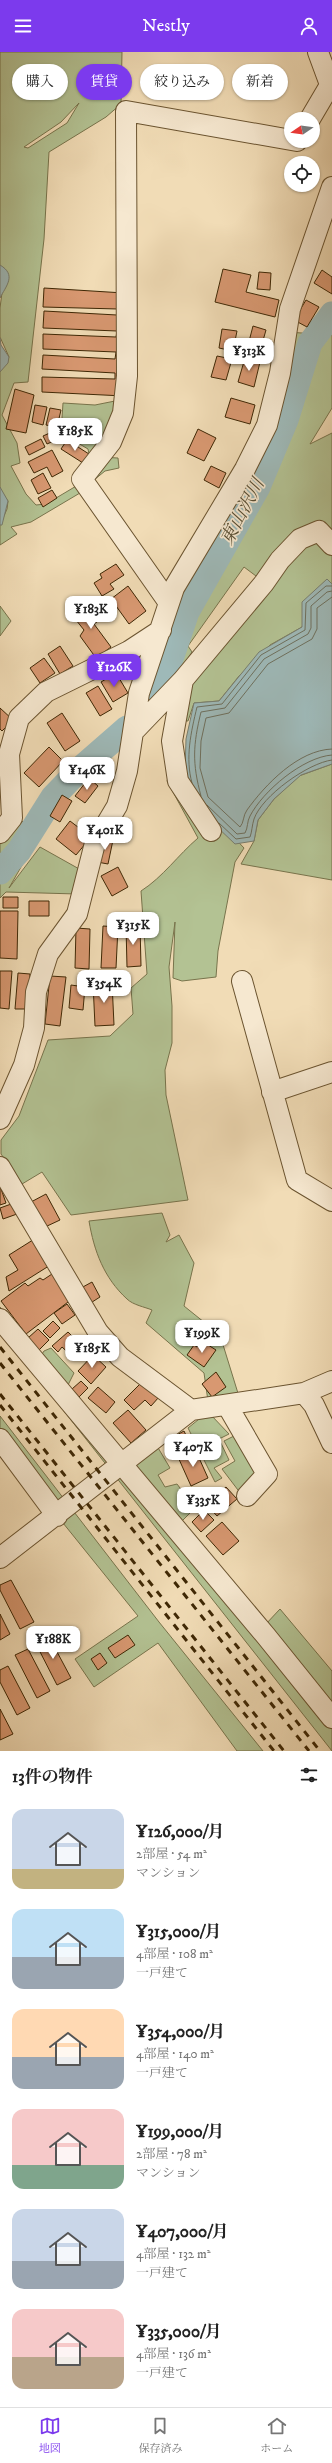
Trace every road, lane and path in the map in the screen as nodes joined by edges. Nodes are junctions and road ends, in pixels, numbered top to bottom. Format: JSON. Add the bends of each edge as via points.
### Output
{"nodes":[{"id":1,"x":318,"y":52,"type":"edge"},
{"id":2,"x":331,"y":88,"type":"edge"},
{"id":3,"x":315,"y":112,"type":"edge"},
{"id":4,"x":284,"y":139,"type":"edge"},
{"id":5,"x":332,"y":187,"type":"edge"},
{"id":6,"x":332,"y":545,"type":"edge"},
{"id":7,"x":169,"y":603,"type":"junction"},
{"id":8,"x":161,"y":630,"type":"junction"},
{"id":9,"x":183,"y":680,"type":"junction"},
{"id":10,"x":134,"y":731,"type":"junction"},
{"id":11,"x":211,"y":831,"type":"dead end"},
{"id":12,"x":0,"y":833,"type":"edge"},
{"id":13,"x":242,"y":981,"type":"dead end"},
{"id":14,"x":332,"y":1072,"type":"edge"},
{"id":15,"x":272,"y":1092,"type":"junction"},
{"id":16,"x":0,"y":1119,"type":"edge"},
{"id":17,"x":0,"y":1167,"type":"edge"},
{"id":18,"x":332,"y":1201,"type":"edge"},
{"id":19,"x":0,"y":1319,"type":"edge"},
{"id":20,"x":332,"y":1381,"type":"edge"},
{"id":21,"x":304,"y":1393,"type":"junction"},
{"id":22,"x":227,"y":1405,"type":"junction"},
{"id":23,"x":191,"y":1410,"type":"junction"},
{"id":24,"x":0,"y":1439,"type":"edge"},
{"id":25,"x":332,"y":1443,"type":"edge"},
{"id":26,"x":120,"y":1464,"type":"junction"},
{"id":27,"x":247,"y":1496,"type":"dead end"},
{"id":28,"x":57,"y":1516,"type":"junction"},
{"id":29,"x":0,"y":1558,"type":"edge"},
{"id":30,"x":332,"y":1718,"type":"edge"}],
"edges":[{"from":1,"to":2,"type":"street"},
{"from":2,"to":3,"type":"street"},
{"from":4,"to":7,"type":"street","via":[[126,111],[128,376],[124,413],[112,442],[82,479]]},
{"from":5,"to":7,"type":"street","via":[[290,309],[280,373],[266,425],[244,469],[174,588]]},
{"from":6,"to":9,"type":"street","via":[[319,531],[300,539]]},
{"from":7,"to":8,"type":"street"},
{"from":8,"to":10,"type":"street","via":[[139,693]]},
{"from":8,"to":12,"type":"street","via":[[129,651],[46,692],[19,718],[9,754],[12,818]]},
{"from":9,"to":10,"type":"street"},
{"from":9,"to":11,"type":"street","via":[[172,741],[178,781]]},
{"from":10,"to":16,"type":"street","via":[[127,771],[117,806],[95,844],[77,914],[48,954],[36,992],[34,1028],[24,1065]]},
{"from":13,"to":15,"type":"street"},
{"from":14,"to":15,"type":"street"},
{"from":15,"to":18,"type":"street","via":[[297,1180]]},
{"from":17,"to":23,"type":"street","via":[[98,1332],[120,1357]]},
{"from":19,"to":26,"type":"street"},
{"from":20,"to":21,"type":"street"},
{"from":21,"to":22,"type":"street"},
{"from":21,"to":25,"type":"street","via":[[314,1405]]},
{"from":22,"to":23,"type":"street"},
{"from":22,"to":27,"type":"street","via":[[267,1474]]},
{"from":23,"to":26,"type":"street"},
{"from":24,"to":28,"type":"street"},
{"from":26,"to":28,"type":"street"},
{"from":26,"to":30,"type":"street"},
{"from":28,"to":29,"type":"street"}]}
